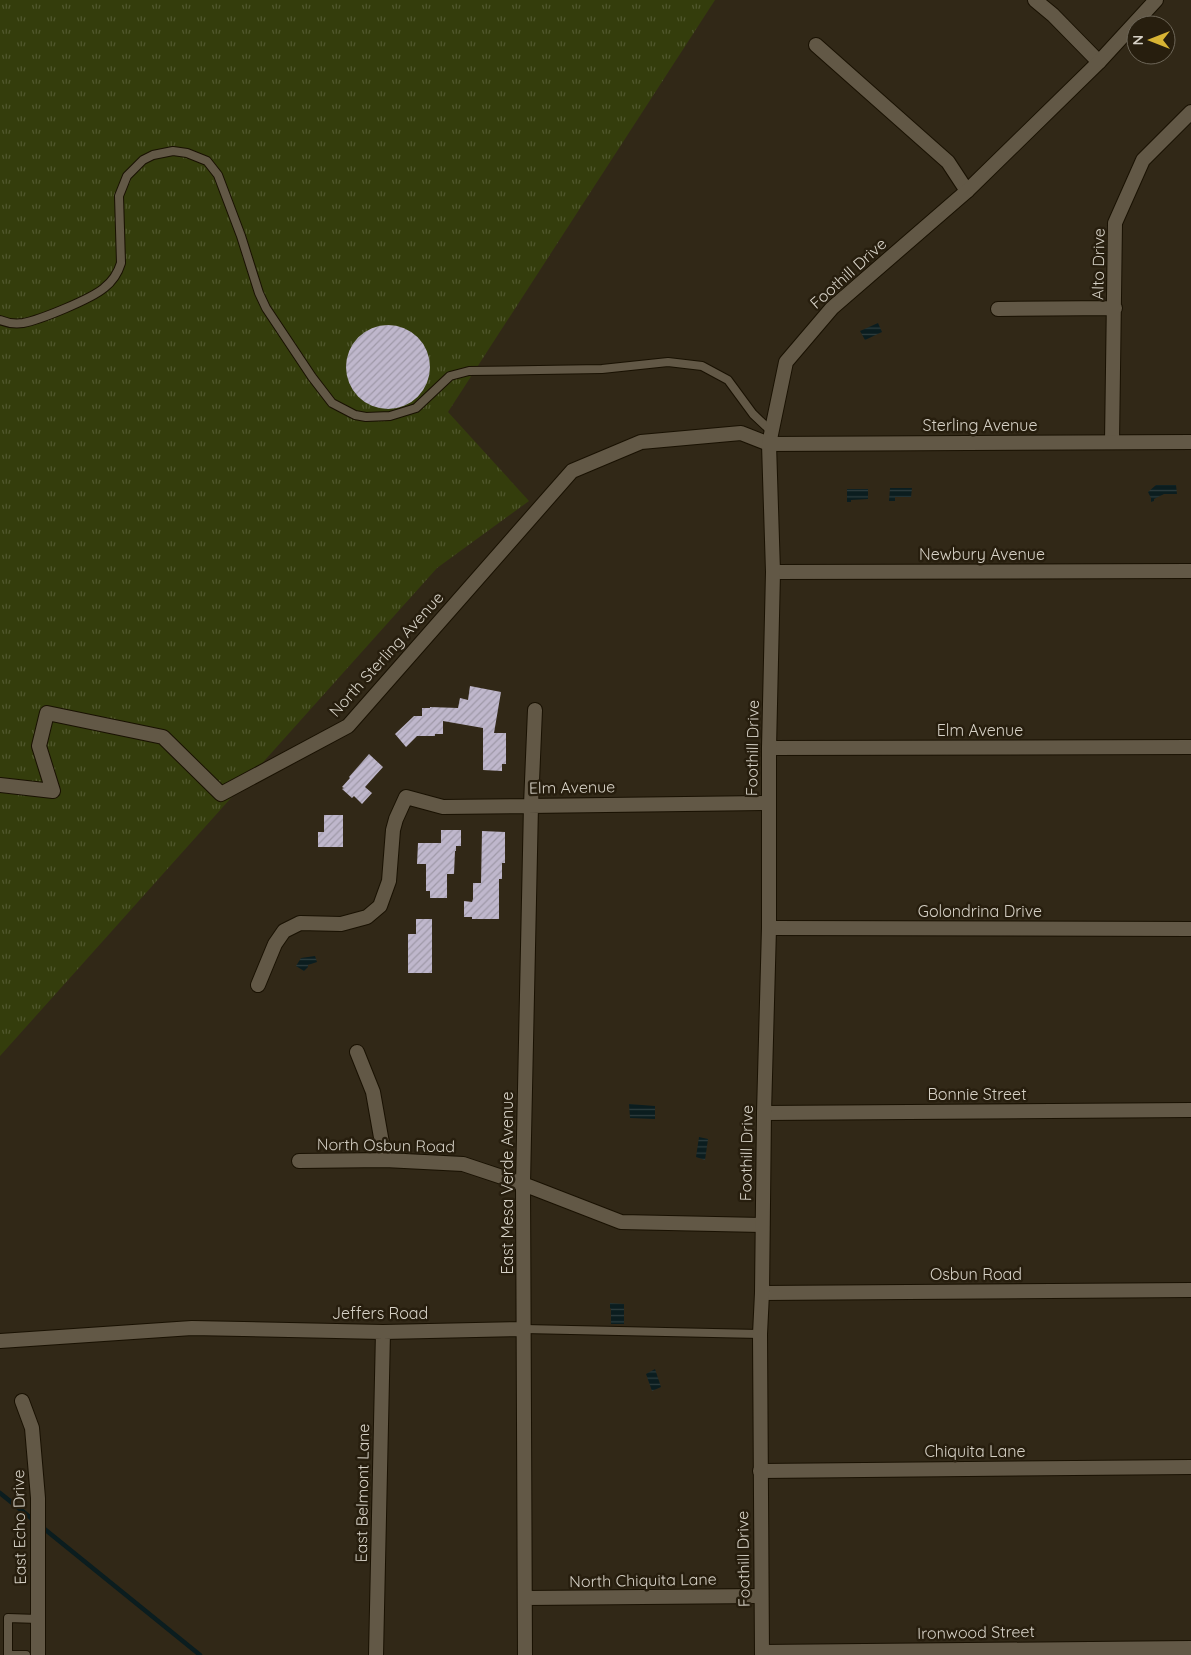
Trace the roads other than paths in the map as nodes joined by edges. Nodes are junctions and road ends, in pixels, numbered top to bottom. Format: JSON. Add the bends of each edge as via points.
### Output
{"nodes":[{"id":1,"x":1036,"y":0,"type":"edge"},
{"id":2,"x":1156,"y":0,"type":"edge"},
{"id":3,"x":816,"y":45,"type":"dead end"},
{"id":4,"x":1099,"y":62,"type":"junction"},
{"id":5,"x":1191,"y":112,"type":"edge"},
{"id":6,"x":967,"y":191,"type":"junction"},
{"id":7,"x":1115,"y":308,"type":"junction"},
{"id":8,"x":998,"y":309,"type":"dead end"},
{"id":9,"x":0,"y":320,"type":"edge"},
{"id":10,"x":770,"y":438,"type":"junction"},
{"id":11,"x":1112,"y":442,"type":"junction"},
{"id":12,"x":1191,"y":442,"type":"edge"},
{"id":13,"x":1191,"y":571,"type":"edge"},
{"id":14,"x":773,"y":572,"type":"junction"},
{"id":15,"x":535,"y":710,"type":"dead end"},
{"id":16,"x":1191,"y":747,"type":"edge"},
{"id":17,"x":769,"y":748,"type":"junction"},
{"id":18,"x":0,"y":785,"type":"edge"},
{"id":19,"x":769,"y":802,"type":"junction"},
{"id":20,"x":530,"y":805,"type":"junction"},
{"id":21,"x":769,"y":928,"type":"junction"},
{"id":22,"x":1191,"y":929,"type":"edge"},
{"id":23,"x":258,"y":985,"type":"dead end"},
{"id":24,"x":357,"y":1052,"type":"dead end"},
{"id":25,"x":1191,"y":1110,"type":"edge"},
{"id":26,"x":764,"y":1113,"type":"junction"},
{"id":27,"x":385,"y":1160,"type":"junction"},
{"id":28,"x":299,"y":1161,"type":"dead end"},
{"id":29,"x":523,"y":1184,"type":"junction"},
{"id":30,"x":762,"y":1225,"type":"junction"},
{"id":31,"x":1191,"y":1290,"type":"edge"},
{"id":32,"x":762,"y":1293,"type":"junction"},
{"id":33,"x":524,"y":1329,"type":"junction"},
{"id":34,"x":383,"y":1332,"type":"junction"},
{"id":35,"x":760,"y":1334,"type":"junction"},
{"id":36,"x":0,"y":1341,"type":"edge"},
{"id":37,"x":22,"y":1401,"type":"dead end"},
{"id":38,"x":1191,"y":1467,"type":"edge"},
{"id":39,"x":760,"y":1471,"type":"junction"},
{"id":40,"x":761,"y":1596,"type":"junction"},
{"id":41,"x":526,"y":1598,"type":"junction"},
{"id":42,"x":4,"y":1618,"type":"edge"},
{"id":43,"x":38,"y":1619,"type":"junction"},
{"id":44,"x":1191,"y":1648,"type":"edge"},
{"id":45,"x":762,"y":1653,"type":"edge"},
{"id":46,"x":7,"y":1655,"type":"edge"},
{"id":47,"x":26,"y":1655,"type":"edge"},
{"id":48,"x":38,"y":1655,"type":"edge"},
{"id":49,"x":376,"y":1655,"type":"edge"},
{"id":50,"x":525,"y":1655,"type":"edge"}],
"edges":[{"from":1,"to":4,"type":"street"},
{"from":2,"to":4,"type":"street","name":"Foothill Drive"},
{"from":3,"to":6,"type":"street","via":[[948,162]]},
{"from":4,"to":6,"type":"street","name":"Foothill Drive"},
{"from":5,"to":7,"type":"street","name":"Alto Drive","via":[[1143,160],[1115,223]]},
{"from":6,"to":10,"type":"street","name":"Foothill Drive","via":[[832,308],[786,362]]},
{"from":7,"to":8,"type":"street"},
{"from":7,"to":11,"type":"street","name":"Alto Drive"},
{"from":9,"to":10,"type":"lane","via":[[13,323],[32,321],[103,289],[113,279],[121,263],[119,196],[127,176],[142,160],[153,155],[173,151],[187,153],[207,161],[218,175],[266,308],[332,403],[347,412],[366,417],[408,411],[416,408],[450,376],[469,371],[602,369],[668,362],[702,366],[728,380]]},
{"from":10,"to":11,"type":"street","name":"Sterling Avenue"},
{"from":10,"to":14,"type":"street","name":"Foothill Drive"},
{"from":10,"to":18,"type":"street","name":"North Sterling Avenue","via":[[741,433],[641,442],[572,471],[348,726],[221,794],[163,737],[47,713],[39,746],[53,791]]},
{"from":11,"to":12,"type":"street","name":"Sterling Avenue"},
{"from":13,"to":14,"type":"street","name":"Newbury Avenue"},
{"from":14,"to":17,"type":"street","name":"Foothill Drive"},
{"from":15,"to":20,"type":"street","name":"East Mesa Verde Avenue"},
{"from":16,"to":17,"type":"street","name":"Elm Avenue"},
{"from":17,"to":19,"type":"street","name":"Foothill Drive"},
{"from":19,"to":20,"type":"street","name":"Elm Avenue"},
{"from":19,"to":21,"type":"street","name":"Foothill Drive"},
{"from":20,"to":23,"type":"street","name":"Elm Avenue","via":[[443,807],[406,797],[393,830],[389,881],[380,906],[367,917],[342,924],[300,923],[284,931]]},
{"from":20,"to":29,"type":"street","name":"East Mesa Verde Avenue"},
{"from":21,"to":22,"type":"street","name":"Golondrina Drive"},
{"from":21,"to":26,"type":"street","name":"Foothill Drive"},
{"from":24,"to":27,"type":"street","via":[[373,1092]]},
{"from":25,"to":26,"type":"street","name":"Bonnie Street"},
{"from":26,"to":30,"type":"street","name":"Foothill Drive"},
{"from":27,"to":28,"type":"street","name":"North Osbun Road"},
{"from":27,"to":29,"type":"street","name":"North Osbun Road","via":[[463,1164]]},
{"from":29,"to":30,"type":"street","name":"North Osbun Road","via":[[622,1222]]},
{"from":29,"to":33,"type":"street","name":"East Mesa Verde Avenue"},
{"from":30,"to":32,"type":"street","name":"Foothill Drive"},
{"from":31,"to":32,"type":"street","name":"Osbun Road"},
{"from":32,"to":35,"type":"street","name":"Foothill Drive"},
{"from":33,"to":34,"type":"street","name":"Jeffers Road"},
{"from":33,"to":35,"type":"lane","name":"Jeffers Road"},
{"from":33,"to":41,"type":"street","name":"East Mesa Verde Avenue"},
{"from":34,"to":36,"type":"street","name":"Jeffers Road","via":[[192,1328]]},
{"from":34,"to":49,"type":"street","name":"East Belmont Lane"},
{"from":35,"to":39,"type":"street","name":"Foothill Drive"},
{"from":37,"to":43,"type":"street","name":"East Echo Drive","via":[[32,1428],[39,1507]]},
{"from":38,"to":39,"type":"street","name":"Chiquita Lane"},
{"from":39,"to":40,"type":"street","name":"Foothill Drive"},
{"from":40,"to":41,"type":"street","name":"North Chiquita Lane"},
{"from":40,"to":45,"type":"street","name":"Foothill Drive"},
{"from":41,"to":50,"type":"street","name":"East Mesa Verde Avenue"},
{"from":42,"to":43,"type":"lane"},
{"from":42,"to":46,"type":"lane"},
{"from":43,"to":48,"type":"street","name":"East Echo Drive"},
{"from":44,"to":45,"type":"street","name":"Ironwood Street"},
{"from":46,"to":47,"type":"lane"}]}
